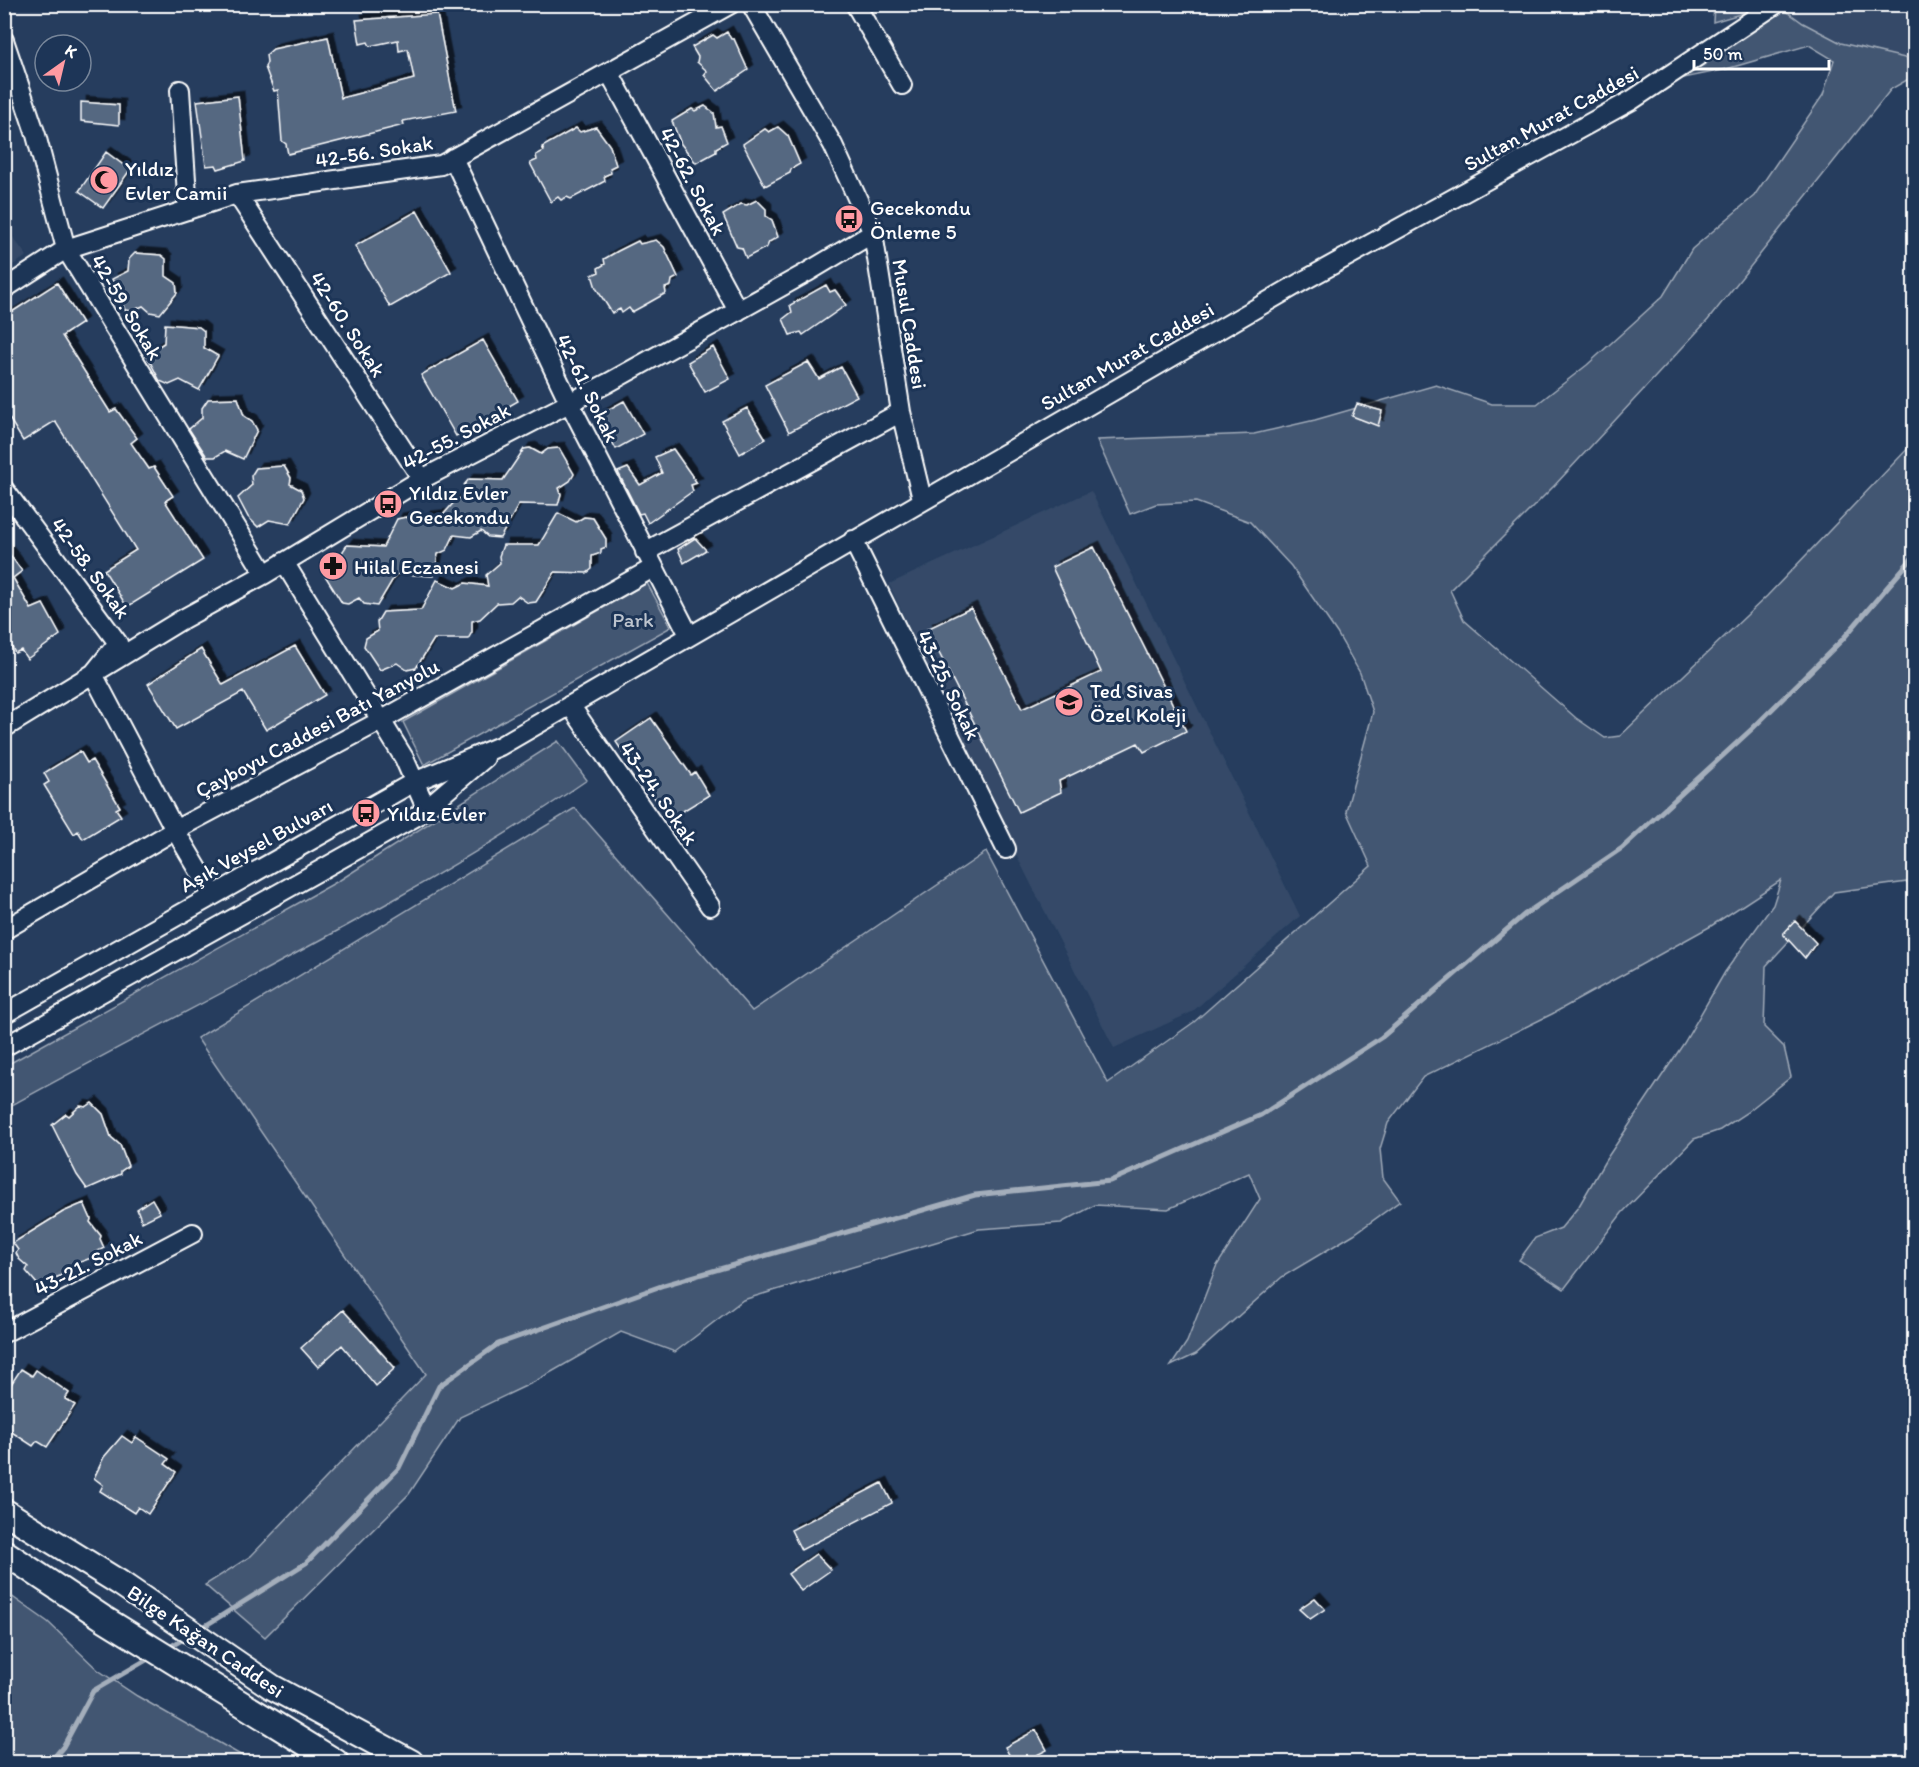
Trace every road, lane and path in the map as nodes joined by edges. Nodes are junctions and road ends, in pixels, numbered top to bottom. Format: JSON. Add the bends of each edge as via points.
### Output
{"nodes":[{"id":1,"x":731,"y":4,"type":"edge"},
{"id":2,"x":751,"y":4,"type":"edge"},
{"id":3,"x":855,"y":4,"type":"edge"},
{"id":4,"x":1776,"y":4,"type":"edge"},
{"id":5,"x":4,"y":40,"type":"edge"},
{"id":6,"x":609,"y":72,"type":"junction"},
{"id":7,"x":902,"y":85,"type":"dead end"},
{"id":8,"x":180,"y":90,"type":"dead end"},
{"id":9,"x":453,"y":158,"type":"junction"},
{"id":10,"x":237,"y":194,"type":"junction"},
{"id":11,"x":188,"y":210,"type":"junction"},
{"id":12,"x":873,"y":233,"type":"junction"},
{"id":13,"x":66,"y":249,"type":"junction"},
{"id":14,"x":4,"y":289,"type":"edge"},
{"id":15,"x":738,"y":311,"type":"junction"},
{"id":16,"x":569,"y":402,"type":"junction"},
{"id":17,"x":901,"y":412,"type":"junction"},
{"id":18,"x":422,"y":479,"type":"junction"},
{"id":19,"x":4,"y":489,"type":"edge"},
{"id":20,"x":922,"y":499,"type":"junction"},
{"id":21,"x":853,"y":540,"type":"junction"},
{"id":22,"x":649,"y":560,"type":"junction"},
{"id":23,"x":284,"y":562,"type":"junction"},
{"id":24,"x":264,"y":574,"type":"junction"},
{"id":25,"x":690,"y":635,"type":"junction"},
{"id":26,"x":93,"y":674,"type":"junction"},
{"id":27,"x":570,"y":705,"type":"junction"},
{"id":28,"x":382,"y":720,"type":"junction"},
{"id":29,"x":4,"y":728,"type":"edge"},
{"id":30,"x":500,"y":746,"type":"junction"},
{"id":31,"x":414,"y":782,"type":"junction"},
{"id":32,"x":426,"y":808,"type":"junction"},
{"id":33,"x":175,"y":830,"type":"junction"},
{"id":34,"x":1006,"y":849,"type":"dead end"},
{"id":35,"x":213,"y":894,"type":"junction"},
{"id":36,"x":710,"y":906,"type":"dead end"},
{"id":37,"x":4,"y":930,"type":"edge"},
{"id":38,"x":4,"y":1014,"type":"edge"},
{"id":39,"x":4,"y":1047,"type":"edge"},
{"id":40,"x":193,"y":1233,"type":"dead end"},
{"id":41,"x":4,"y":1333,"type":"edge"},
{"id":42,"x":4,"y":1511,"type":"edge"},
{"id":43,"x":4,"y":1552,"type":"edge"},
{"id":44,"x":336,"y":1762,"type":"edge"},
{"id":45,"x":411,"y":1762,"type":"edge"}],
"edges":[{"from":1,"to":6,"type":"street","name":"42-56. Sokak"},
{"from":2,"to":12,"type":"street","name":"Musul Caddesi","via":[[833,145]]},
{"from":3,"to":7,"type":"street"},
{"from":4,"to":20,"type":"street","name":"Sultan Murat Caddesi","via":[[1632,100]]},
{"from":5,"to":13,"type":"street","name":"42-59. Sokak","via":[[36,135]]},
{"from":6,"to":9,"type":"street","name":"42-56. Sokak"},
{"from":6,"to":15,"type":"street","name":"42-62. Sokak"},
{"from":8,"to":11,"type":"street"},
{"from":9,"to":10,"type":"street","name":"42-56. Sokak","via":[[441,165]]},
{"from":9,"to":16,"type":"street","name":"42-61. Sokak"},
{"from":10,"to":11,"type":"street","name":"42-56. Sokak"},
{"from":10,"to":18,"type":"street","name":"42-60. Sokak"},
{"from":11,"to":13,"type":"street","name":"42-56. Sokak"},
{"from":12,"to":15,"type":"street","name":"42-55. Sokak"},
{"from":12,"to":17,"type":"street","name":"Musul Caddesi"},
{"from":13,"to":14,"type":"street","name":"42-56. Sokak"},
{"from":13,"to":24,"type":"street","name":"42-59. Sokak"},
{"from":15,"to":16,"type":"street","name":"42-55. Sokak"},
{"from":16,"to":18,"type":"street","name":"42-55. Sokak"},
{"from":16,"to":22,"type":"street","name":"42-61. Sokak"},
{"from":17,"to":20,"type":"street","name":"Musul Caddesi"},
{"from":17,"to":22,"type":"street","name":"Çayboyu Caddesi Batı Yanyolu"},
{"from":18,"to":23,"type":"street","name":"42-55. Sokak"},
{"from":19,"to":26,"type":"street","name":"42-58. Sokak","via":[[118,643]]},
{"from":20,"to":21,"type":"street","name":"Sultan Murat Caddesi"},
{"from":21,"to":25,"type":"street","name":"Sultan Murat Caddesi"},
{"from":21,"to":34,"type":"street","name":"43-25. Sokak"},
{"from":22,"to":25,"type":"street","name":"42-61. Sokak"},
{"from":22,"to":28,"type":"street","name":"Çayboyu Caddesi Batı Yanyolu"},
{"from":23,"to":24,"type":"street","name":"42-55. Sokak"},
{"from":23,"to":28,"type":"street"},
{"from":24,"to":26,"type":"street","name":"42-55. Sokak"},
{"from":25,"to":27,"type":"street","name":"Sultan Murat Caddesi"},
{"from":26,"to":29,"type":"street","name":"42-55. Sokak"},
{"from":26,"to":33,"type":"street"},
{"from":27,"to":30,"type":"street","name":"Sultan Murat Caddesi"},
{"from":27,"to":36,"type":"street","name":"43-24. Sokak"},
{"from":28,"to":31,"type":"street"},
{"from":28,"to":33,"type":"street","name":"Çayboyu Caddesi Batı Yanyolu"},
{"from":30,"to":31,"type":"street","name":"Aşık Veysel Bulvarı"},
{"from":30,"to":32,"type":"street"},
{"from":31,"to":32,"type":"street"},
{"from":31,"to":35,"type":"street","name":"Aşık Veysel Bulvarı"},
{"from":32,"to":39,"type":"street"},
{"from":33,"to":35,"type":"street"},
{"from":33,"to":37,"type":"street","name":"Çayboyu Caddesi Batı Yanyolu"},
{"from":35,"to":38,"type":"street","name":"Aşık Veysel Bulvarı"},
{"from":40,"to":41,"type":"street","name":"43-21. Sokak"},
{"from":42,"to":45,"type":"main road","name":"Bilge Kağan Caddesi","via":[[120,1583],[272,1687]]},
{"from":43,"to":44,"type":"main road","name":"Bilge Kağan Caddesi"}]}
